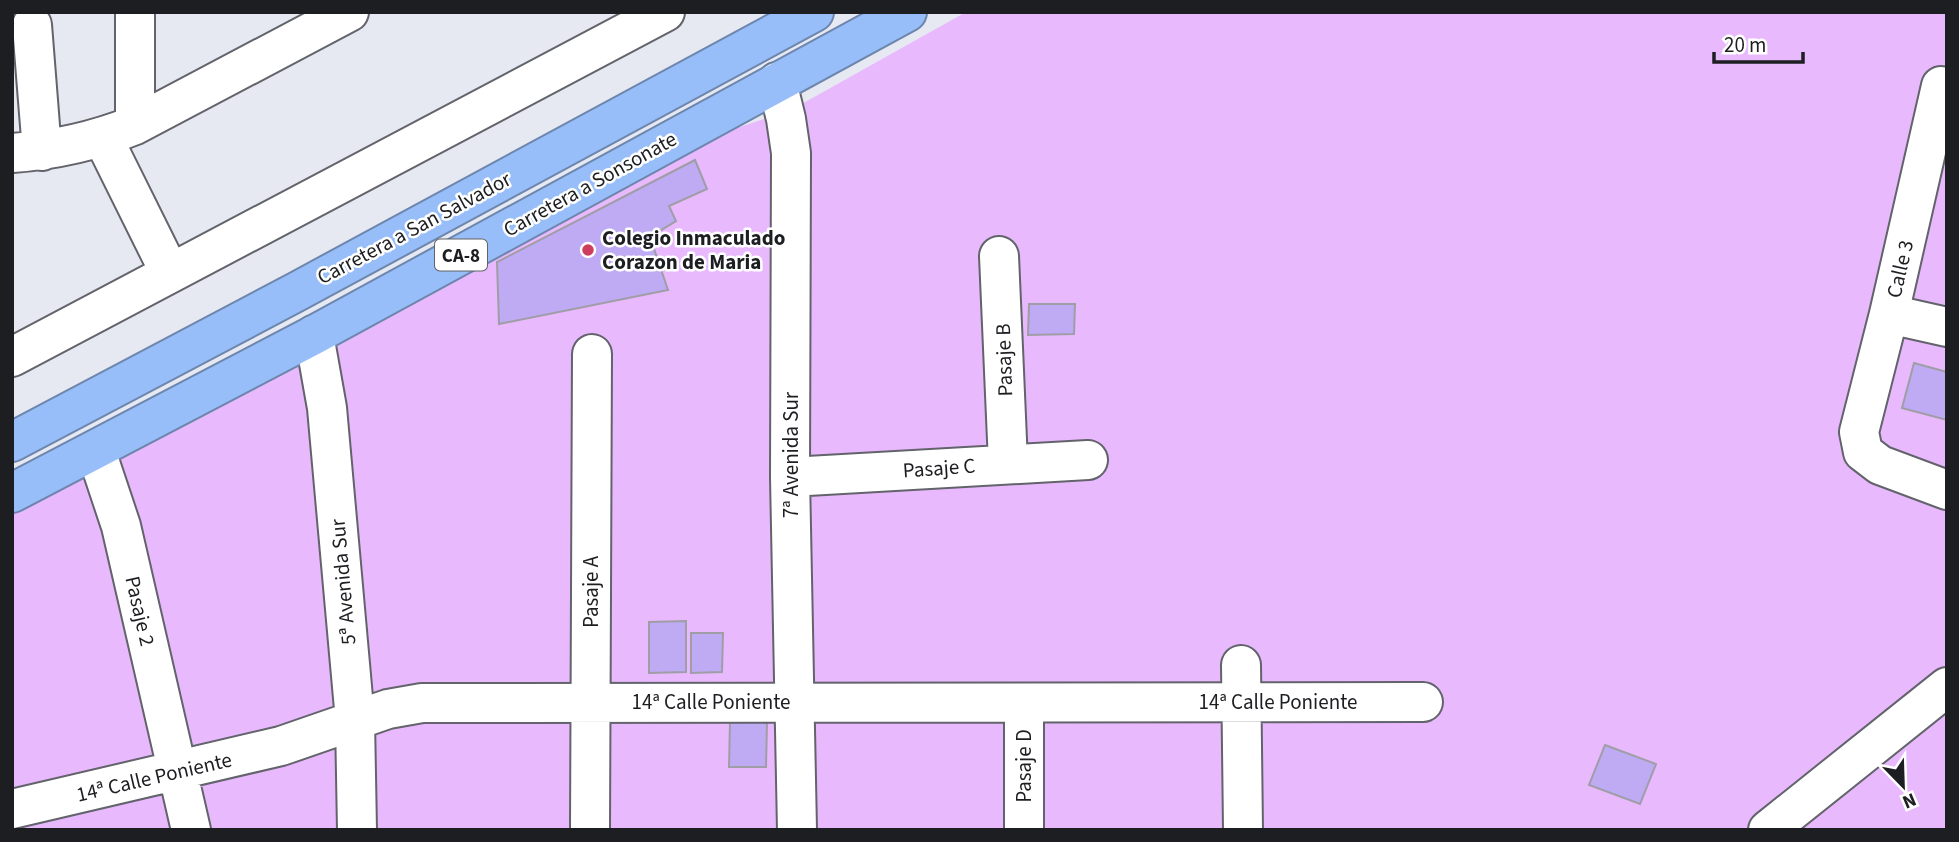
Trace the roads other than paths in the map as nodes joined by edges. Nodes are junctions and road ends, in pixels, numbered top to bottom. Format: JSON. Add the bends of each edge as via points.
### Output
{"nodes":[{"id":1,"x":135,"y":12,"type":"edge"},
{"id":2,"x":349,"y":12,"type":"edge"},
{"id":3,"x":665,"y":12,"type":"edge"},
{"id":4,"x":907,"y":12,"type":"edge"},
{"id":5,"x":789,"y":18,"type":"edge"},
{"id":6,"x":32,"y":25,"type":"dead end"},
{"id":7,"x":777,"y":82,"type":"junction"},
{"id":8,"x":1941,"y":86,"type":"dead end"},
{"id":9,"x":119,"y":132,"type":"junction"},
{"id":10,"x":27,"y":152,"type":"edge"},
{"id":11,"x":999,"y":256,"type":"dead end"},
{"id":12,"x":170,"y":273,"type":"junction"},
{"id":13,"x":1889,"y":314,"type":"junction"},
{"id":14,"x":1947,"y":327,"type":"edge"},
{"id":15,"x":314,"y":335,"type":"junction"},
{"id":16,"x":592,"y":354,"type":"dead end"},
{"id":17,"x":12,"y":357,"type":"edge"},
{"id":18,"x":12,"y":442,"type":"edge"},
{"id":19,"x":96,"y":451,"type":"junction"},
{"id":20,"x":1088,"y":460,"type":"dead end"},
{"id":21,"x":1008,"y":463,"type":"junction"},
{"id":22,"x":790,"y":477,"type":"junction"},
{"id":23,"x":1947,"y":490,"type":"edge"},
{"id":24,"x":12,"y":493,"type":"edge"},
{"id":25,"x":1241,"y":665,"type":"dead end"},
{"id":26,"x":1947,"y":687,"type":"edge"},
{"id":27,"x":795,"y":702,"type":"junction"},
{"id":28,"x":1241,"y":702,"type":"junction"},
{"id":29,"x":1423,"y":702,"type":"dead end"},
{"id":30,"x":590,"y":703,"type":"junction"},
{"id":31,"x":1024,"y":703,"type":"junction"},
{"id":32,"x":355,"y":720,"type":"junction"},
{"id":33,"x":177,"y":772,"type":"junction"},
{"id":34,"x":12,"y":809,"type":"edge"},
{"id":35,"x":191,"y":830,"type":"edge"},
{"id":36,"x":357,"y":830,"type":"edge"},
{"id":37,"x":590,"y":830,"type":"edge"},
{"id":38,"x":797,"y":830,"type":"edge"},
{"id":39,"x":1024,"y":830,"type":"edge"},
{"id":40,"x":1243,"y":830,"type":"edge"},
{"id":41,"x":1768,"y":830,"type":"edge"}],
"edges":[{"from":1,"to":9,"type":"street"},
{"from":2,"to":9,"type":"street"},
{"from":3,"to":12,"type":"street"},
{"from":4,"to":7,"type":"highway","name":"Carretera a Sonsonate","number":"CA-8"},
{"from":5,"to":18,"type":"highway","name":"Carretera a San Salvador","number":"CA-8","via":[[298,291]]},
{"from":6,"to":10,"type":"street"},
{"from":7,"to":15,"type":"highway","name":"Carretera a Sonsonate","number":"CA-8"},
{"from":7,"to":22,"type":"street","name":"7ª Avenida Sur","via":[[791,153]]},
{"from":8,"to":13,"type":"street","name":"Calle 3"},
{"from":9,"to":10,"type":"street"},
{"from":9,"to":12,"type":"street"},
{"from":11,"to":21,"type":"street","name":"Pasaje B"},
{"from":12,"to":17,"type":"street"},
{"from":13,"to":14,"type":"street"},
{"from":13,"to":23,"type":"street","name":"Calle 3","via":[[1860,432],[1863,452],[1880,465]]},
{"from":15,"to":19,"type":"highway","name":"Carretera a Sonsonate","number":"CA-8"},
{"from":15,"to":32,"type":"street","name":"5ª Avenida Sur","via":[[327,408]]},
{"from":16,"to":30,"type":"street","name":"Pasaje A"},
{"from":19,"to":24,"type":"highway","name":"Carretera a Sonsonate","number":"CA-8"},
{"from":19,"to":33,"type":"street","name":"Pasaje 2","via":[[121,526]]},
{"from":20,"to":21,"type":"street","name":"Pasaje C"},
{"from":21,"to":22,"type":"street","name":"Pasaje C"},
{"from":22,"to":27,"type":"street","name":"7ª Avenida Sur"},
{"from":25,"to":28,"type":"street"},
{"from":26,"to":41,"type":"street"},
{"from":27,"to":30,"type":"street","name":"14ª Calle Poniente"},
{"from":27,"to":31,"type":"street","name":"14ª Calle Poniente"},
{"from":27,"to":38,"type":"street","name":"7ª Avenida Sur"},
{"from":28,"to":29,"type":"street","name":"14ª Calle Poniente"},
{"from":28,"to":31,"type":"street","name":"14ª Calle Poniente"},
{"from":28,"to":40,"type":"street"},
{"from":30,"to":32,"type":"street","name":"14ª Calle Poniente","via":[[422,703]]},
{"from":30,"to":37,"type":"street","name":"Pasaje A"},
{"from":31,"to":39,"type":"street","name":"Pasaje D"},
{"from":32,"to":33,"type":"street","name":"14ª Calle Poniente","via":[[281,746]]},
{"from":32,"to":36,"type":"street","name":"5ª Avenida Sur"},
{"from":33,"to":34,"type":"street","name":"14ª Calle Poniente"},
{"from":33,"to":35,"type":"street","name":"Pasaje 2"}]}
